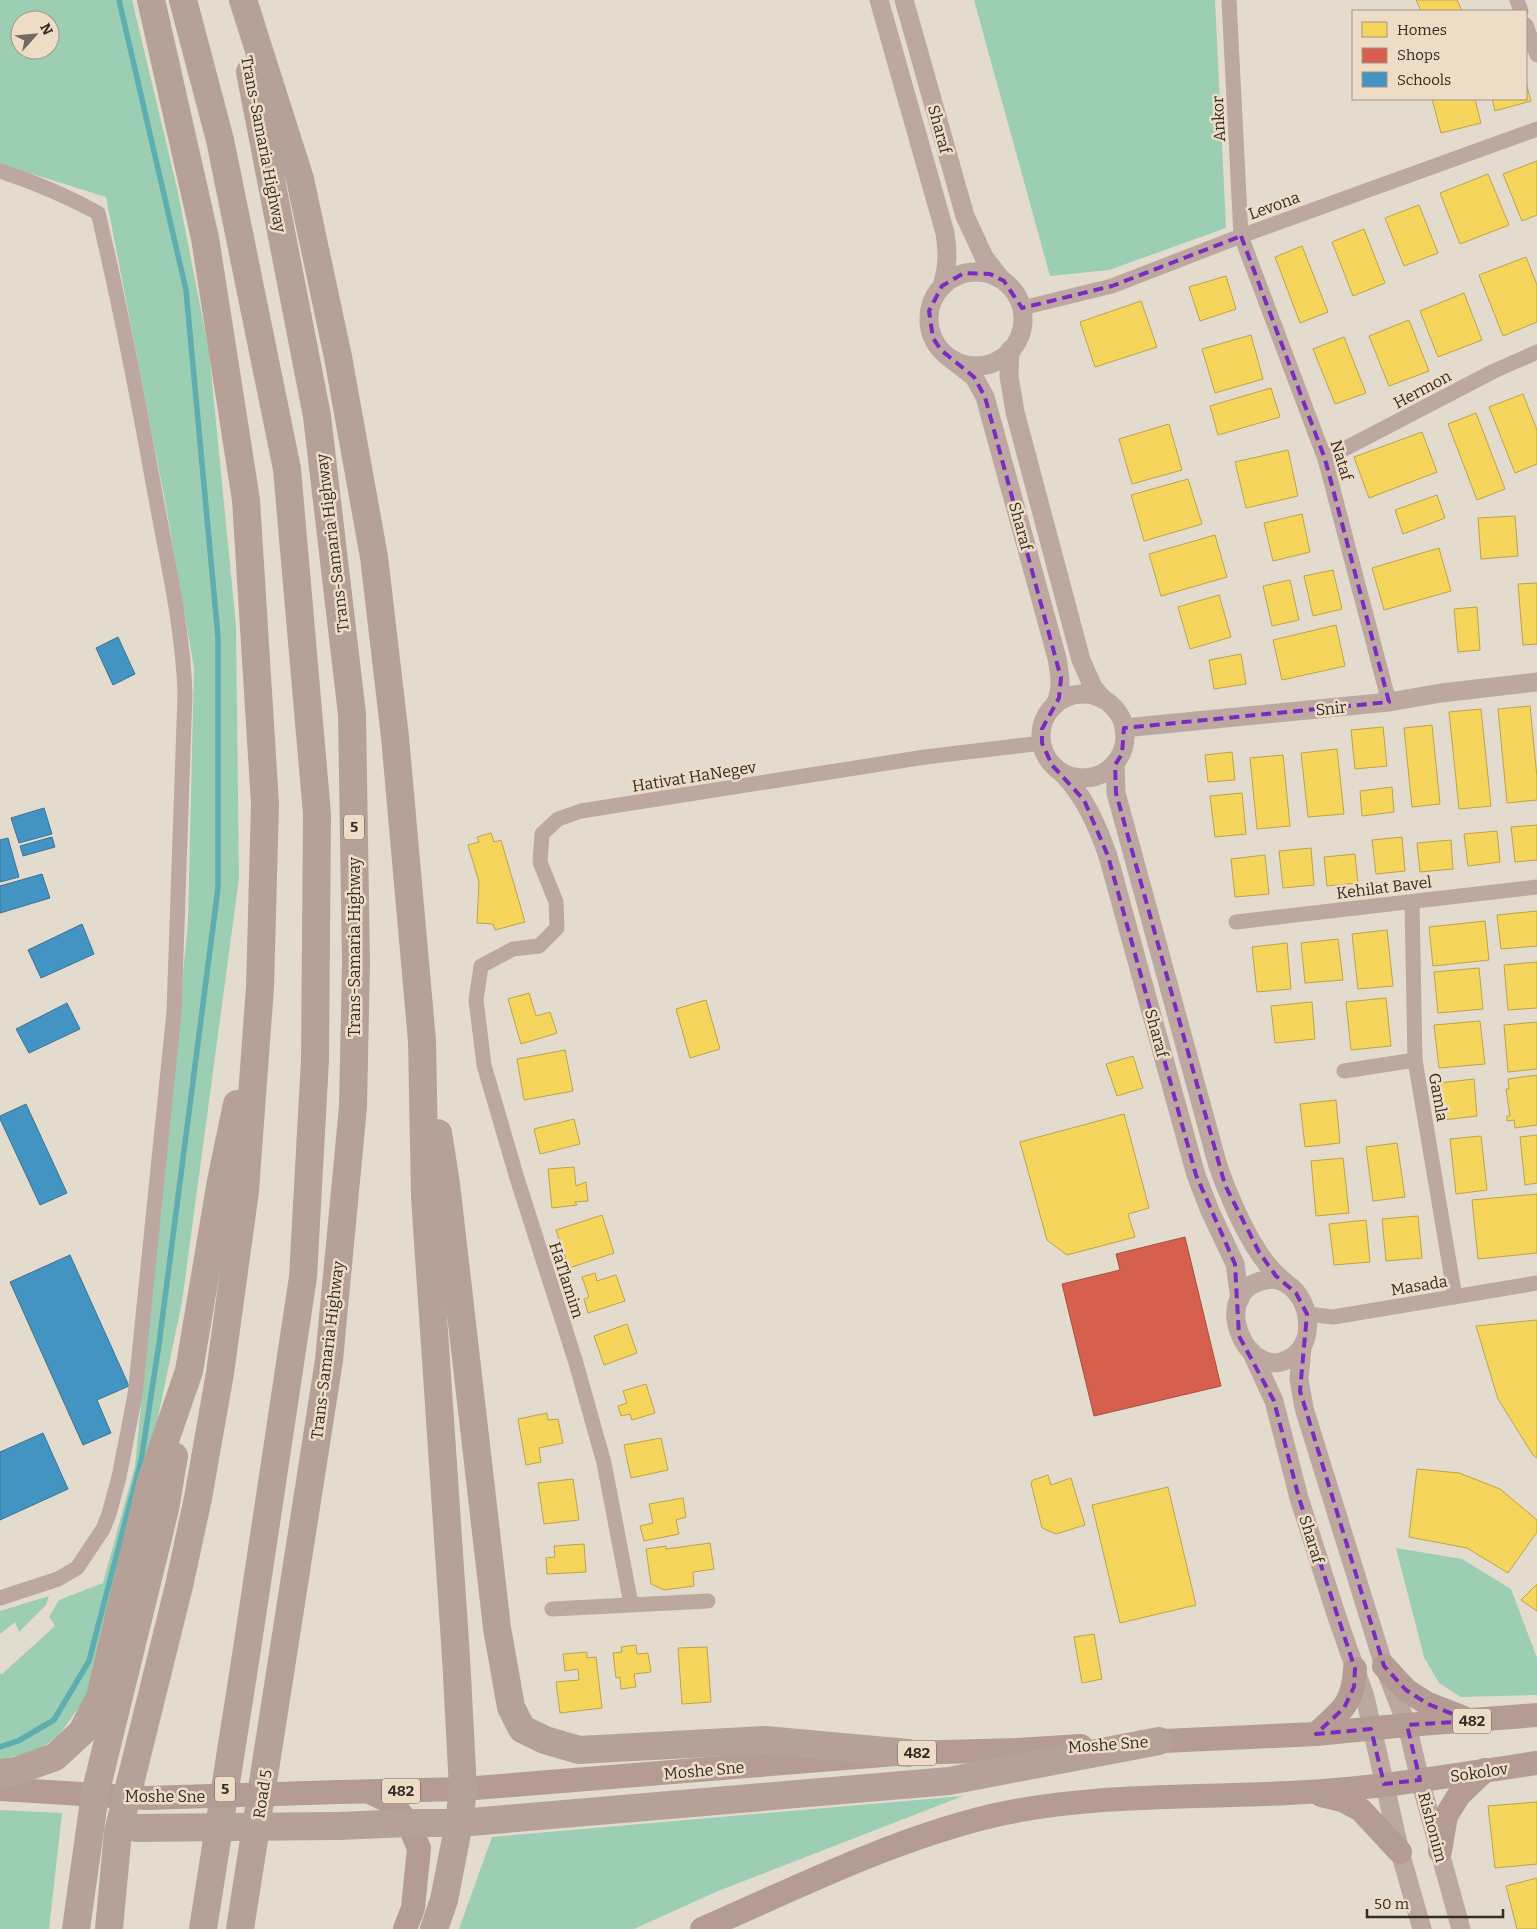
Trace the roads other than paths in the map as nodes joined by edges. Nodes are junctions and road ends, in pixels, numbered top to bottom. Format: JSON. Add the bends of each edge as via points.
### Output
{"nodes":[{"id":1,"x":151,"y":0,"type":"edge"},
{"id":2,"x":183,"y":0,"type":"edge"},
{"id":3,"x":235,"y":0,"type":"edge"},
{"id":4,"x":243,"y":0,"type":"edge"},
{"id":5,"x":879,"y":0,"type":"edge"},
{"id":6,"x":904,"y":0,"type":"edge"},
{"id":7,"x":1229,"y":0,"type":"edge"},
{"id":8,"x":1527,"y":28,"type":"edge"},
{"id":9,"x":1537,"y":55,"type":"edge"},
{"id":10,"x":1537,"y":129,"type":"edge"},
{"id":11,"x":0,"y":171,"type":"edge"},
{"id":12,"x":1241,"y":236,"type":"junction"},
{"id":13,"x":1001,"y":279,"type":"junction"},
{"id":14,"x":942,"y":286,"type":"junction"},
{"id":15,"x":1022,"y":308,"type":"junction"},
{"id":16,"x":1010,"y":350,"type":"junction"},
{"id":17,"x":1537,"y":352,"type":"edge"},
{"id":18,"x":951,"y":359,"type":"junction"},
{"id":19,"x":1325,"y":459,"type":"junction"},
{"id":20,"x":1537,"y":682,"type":"edge"},
{"id":21,"x":1103,"y":699,"type":"junction"},
{"id":22,"x":1389,"y":702,"type":"junction"},
{"id":23,"x":1054,"y":706,"type":"junction"},
{"id":24,"x":1124,"y":728,"type":"junction"},
{"id":25,"x":1042,"y":743,"type":"junction"},
{"id":26,"x":1114,"y":765,"type":"junction"},
{"id":27,"x":1062,"y":772,"type":"junction"},
{"id":28,"x":1537,"y":887,"type":"edge"},
{"id":29,"x":1412,"y":902,"type":"junction"},
{"id":30,"x":1236,"y":922,"type":"dead end"},
{"id":31,"x":481,"y":966,"type":"joint"},
{"id":32,"x":260,"y":987,"type":"junction"},
{"id":33,"x":422,"y":1041,"type":"junction"},
{"id":34,"x":1415,"y":1060,"type":"junction"},
{"id":35,"x":1344,"y":1071,"type":"dead end"},
{"id":36,"x":1285,"y":1282,"type":"junction"},
{"id":37,"x":1537,"y":1283,"type":"edge"},
{"id":38,"x":1455,"y":1297,"type":"junction"},
{"id":39,"x":1240,"y":1299,"type":"junction"},
{"id":40,"x":1307,"y":1314,"type":"junction"},
{"id":41,"x":1302,"y":1348,"type":"junction"},
{"id":42,"x":1250,"y":1352,"type":"junction"},
{"id":43,"x":189,"y":1371,"type":"junction"},
{"id":44,"x":0,"y":1598,"type":"edge"},
{"id":45,"x":708,"y":1601,"type":"dead end"},
{"id":46,"x":631,"y":1604,"type":"junction"},
{"id":47,"x":552,"y":1609,"type":"dead end"},
{"id":48,"x":1384,"y":1666,"type":"junction"},
{"id":49,"x":1355,"y":1669,"type":"junction"},
{"id":50,"x":1537,"y":1715,"type":"edge"},
{"id":51,"x":1470,"y":1721,"type":"junction"},
{"id":52,"x":1407,"y":1725,"type":"junction"},
{"id":53,"x":1372,"y":1729,"type":"junction"},
{"id":54,"x":1316,"y":1734,"type":"junction"},
{"id":55,"x":1159,"y":1741,"type":"junction"},
{"id":56,"x":908,"y":1753,"type":"junction"},
{"id":57,"x":1537,"y":1763,"type":"edge"},
{"id":58,"x":1485,"y":1770,"type":"junction"},
{"id":59,"x":0,"y":1772,"type":"edge"},
{"id":60,"x":1420,"y":1780,"type":"junction"},
{"id":61,"x":1384,"y":1784,"type":"junction"},
{"id":62,"x":0,"y":1789,"type":"edge"},
{"id":63,"x":463,"y":1789,"type":"junction"},
{"id":64,"x":369,"y":1792,"type":"junction"},
{"id":65,"x":1307,"y":1792,"type":"junction"},
{"id":66,"x":95,"y":1794,"type":"junction"},
{"id":67,"x":137,"y":1797,"type":"junction"},
{"id":68,"x":408,"y":1823,"type":"junction"},
{"id":69,"x":459,"y":1823,"type":"junction"},
{"id":70,"x":128,"y":1830,"type":"junction"},
{"id":71,"x":1440,"y":1851,"type":"junction"},
{"id":72,"x":1400,"y":1852,"type":"junction"},
{"id":73,"x":86,"y":1862,"type":"junction"},
{"id":74,"x":76,"y":1929,"type":"edge"},
{"id":75,"x":109,"y":1929,"type":"edge"},
{"id":76,"x":203,"y":1929,"type":"edge"},
{"id":77,"x":240,"y":1929,"type":"edge"},
{"id":78,"x":405,"y":1929,"type":"edge"},
{"id":79,"x":434,"y":1929,"type":"edge"},
{"id":80,"x":702,"y":1929,"type":"edge"},
{"id":81,"x":1422,"y":1929,"type":"edge"},
{"id":82,"x":1461,"y":1929,"type":"edge"}],
"edges":[{"from":1,"to":32,"type":"highway","via":[[205,238],[246,500],[265,804]]},
{"from":2,"to":76,"type":"highway","number":"5","via":[[220,140],[286,468],[317,814],[315,1060],[303,1277]]},
{"from":3,"to":77,"type":"highway","name":"Road 5","number":"5","via":[[317,416],[352,714],[356,963],[353,1107],[329,1360]]},
{"from":4,"to":33,"type":"highway","via":[[300,179],[338,357],[374,557],[395,737]]},
{"from":5,"to":14,"type":"street","name":"Sharaf","via":[[945,233],[948,268]]},
{"from":6,"to":13,"type":"street","name":"Sharaf","via":[[965,216],[984,257]]},
{"from":7,"to":12,"type":"street","name":"Ankor"},
{"from":8,"to":9,"type":"street"},
{"from":10,"to":12,"type":"street","name":"Levona"},
{"from":11,"to":44,"type":"street","via":[[70,198],[98,213],[112,270],[170,572],[185,694],[174,1012],[135,1395],[119,1476],[110,1514],[77,1568],[58,1579]]},
{"from":12,"to":15,"type":"street","name":"Levona","via":[[1112,286]]},
{"from":12,"to":19,"type":"street","name":"Nataf"},
{"from":13,"to":14,"type":"street","via":[[970,272],[952,278]]},
{"from":13,"to":15,"type":"street","via":[[1016,293]]},
{"from":14,"to":18,"type":"street","via":[[929,311],[929,325],[933,338]]},
{"from":15,"to":16,"type":"street","via":[[1020,336]]},
{"from":16,"to":18,"type":"street","via":[[991,364],[978,366]]},
{"from":16,"to":21,"type":"street","name":"Sharaf","via":[[1009,376],[1015,412],[1081,660],[1092,687]]},
{"from":17,"to":19,"type":"street","name":"Hermon"},
{"from":18,"to":23,"type":"street","name":"Sharaf","via":[[974,377],[985,397],[1061,678],[1059,698]]},
{"from":19,"to":22,"type":"street","name":"Nataf"},
{"from":20,"to":22,"type":"street","name":"Snir"},
{"from":21,"to":23,"type":"street","via":[[1079,695]]},
{"from":21,"to":24,"type":"street","via":[[1113,706]]},
{"from":22,"to":24,"type":"street","name":"Snir"},
{"from":23,"to":25,"type":"street","via":[[1046,716]]},
{"from":24,"to":26,"type":"street","via":[[1122,754]]},
{"from":25,"to":27,"type":"street","via":[[1049,760]]},
{"from":25,"to":31,"type":"street","name":"Hativat HaNegev","via":[[925,757],[581,811],[558,819],[542,834],[540,862],[556,902],[557,928],[539,946],[513,948]]},
{"from":26,"to":27,"type":"street","via":[[1103,774],[1088,778]]},
{"from":26,"to":36,"type":"street","name":"Sharaf","via":[[1116,794],[1218,1166],[1246,1231],[1269,1267]]},
{"from":27,"to":39,"type":"street","name":"Sharaf","via":[[1084,800],[1108,856],[1196,1175],[1235,1264]]},
{"from":28,"to":29,"type":"street","name":"Kehilat Bavel"},
{"from":29,"to":30,"type":"street","name":"Kehilat Bavel"},
{"from":29,"to":34,"type":"street","name":"Gamla"},
{"from":31,"to":46,"type":"street","name":"HaTlamim","via":[[476,1000],[484,1065],[604,1463]]},
{"from":32,"to":43,"type":"highway","via":[[221,1181]]},
{"from":32,"to":67,"type":"highway","via":[[244,1191],[220,1373]]},
{"from":33,"to":56,"type":"highway","via":[[446,1184],[497,1628],[511,1707],[522,1729],[579,1750],[765,1740]]},
{"from":33,"to":63,"type":"highway","via":[[425,1197]]},
{"from":34,"to":35,"type":"street"},
{"from":34,"to":38,"type":"street","name":"Gamla"},
{"from":36,"to":39,"type":"street","via":[[1274,1279],[1256,1283],[1248,1287]]},
{"from":36,"to":40,"type":"street","via":[[1296,1293]]},
{"from":37,"to":38,"type":"street","name":"Masada"},
{"from":38,"to":40,"type":"street","name":"Masada","via":[[1333,1317]]},
{"from":39,"to":42,"type":"street","via":[[1236,1324],[1239,1336]]},
{"from":40,"to":41,"type":"street","via":[[1307,1335]]},
{"from":41,"to":42,"type":"street","via":[[1283,1361],[1271,1361]]},
{"from":41,"to":48,"type":"street","name":"Sharaf","via":[[1299,1379],[1304,1408]]},
{"from":42,"to":49,"type":"street","name":"Sharaf","via":[[1274,1401],[1300,1498]]},
{"from":43,"to":59,"type":"highway","via":[[151,1482],[100,1697],[92,1714],[82,1732],[55,1757],[16,1771]]},
{"from":43,"to":66,"type":"highway","via":[[165,1509]]},
{"from":45,"to":46,"type":"street"},
{"from":46,"to":47,"type":"street"},
{"from":48,"to":51,"type":"main road","via":[[1406,1690],[1428,1704]]},
{"from":48,"to":52,"type":"street","name":"Sharaf"},
{"from":49,"to":53,"type":"street","name":"Sharaf"},
{"from":49,"to":54,"type":"main road","via":[[1354,1687],[1344,1708]]},
{"from":50,"to":51,"type":"main road","number":"482"},
{"from":51,"to":52,"type":"main road","number":"482"},
{"from":52,"to":53,"type":"main road","name":"Moshe Sne","number":"482"},
{"from":52,"to":60,"type":"street","name":"Rishonim"},
{"from":53,"to":54,"type":"main road","name":"Moshe Sne","number":"482"},
{"from":53,"to":61,"type":"street"},
{"from":54,"to":55,"type":"main road","name":"Moshe Sne","number":"482"},
{"from":55,"to":56,"type":"main road","name":"Moshe Sne","number":"482"},
{"from":55,"to":69,"type":"highway","via":[[949,1781]]},
{"from":56,"to":63,"type":"main road","name":"Moshe Sne","number":"482"},
{"from":57,"to":58,"type":"main road","name":"Sokolov"},
{"from":58,"to":60,"type":"main road","name":"Sokolov"},
{"from":58,"to":71,"type":"main road","via":[[1459,1795],[1446,1816]]},
{"from":60,"to":61,"type":"main road"},
{"from":60,"to":71,"type":"street","name":"Rishonim"},
{"from":61,"to":65,"type":"main road"},
{"from":61,"to":72,"type":"street"},
{"from":62,"to":66,"type":"main road","name":"Moshe Sne","number":"482"},
{"from":63,"to":64,"type":"main road","name":"Moshe Sne","number":"482"},
{"from":63,"to":69,"type":"highway"},
{"from":64,"to":67,"type":"main road","name":"Moshe Sne","number":"482","bridge":true},
{"from":64,"to":68,"type":"main road","via":[[392,1803]]},
{"from":65,"to":72,"type":"main road","via":[[1342,1800],[1362,1810]]},
{"from":65,"to":80,"type":"main road","via":[[1079,1802],[989,1817],[916,1838],[829,1872]]},
{"from":66,"to":67,"type":"main road","name":"Moshe Sne","number":"482"},
{"from":66,"to":73,"type":"highway"},
{"from":67,"to":70,"type":"highway"},
{"from":68,"to":69,"type":"highway"},
{"from":68,"to":70,"type":"highway","bridge":true},
{"from":68,"to":78,"type":"main road","via":[[419,1848],[413,1908]]},
{"from":69,"to":79,"type":"highway","via":[[444,1900]]},
{"from":70,"to":73,"type":"highway","via":[[104,1839],[94,1847]]},
{"from":70,"to":75,"type":"highway"},
{"from":71,"to":82,"type":"street","name":"Rishonim"},
{"from":72,"to":81,"type":"street"},
{"from":73,"to":74,"type":"highway"}]}
